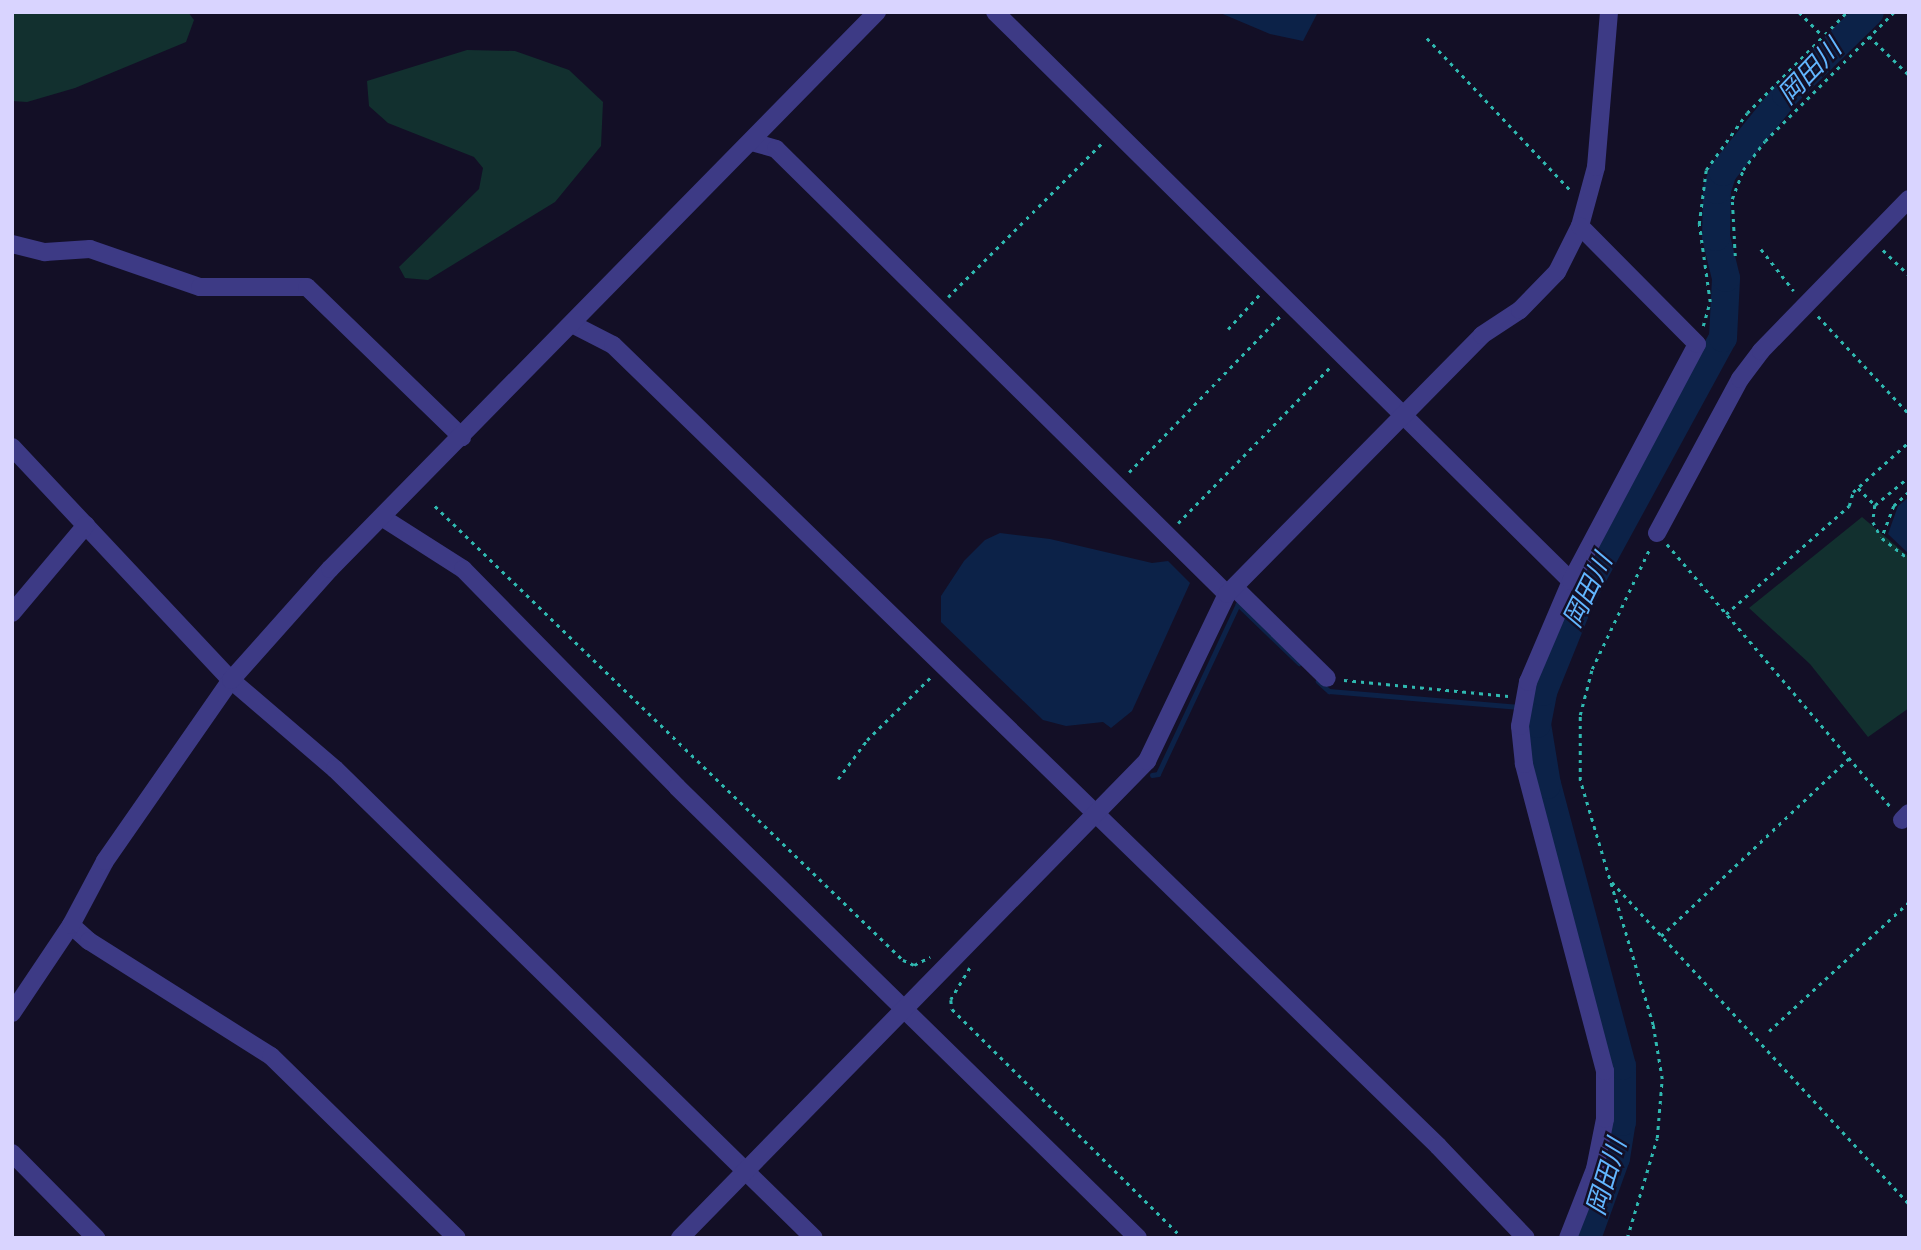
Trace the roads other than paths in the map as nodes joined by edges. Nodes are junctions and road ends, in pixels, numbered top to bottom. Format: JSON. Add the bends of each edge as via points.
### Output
{"nodes":[{"id":1,"x":877,"y":12,"type":"edge"},
{"id":2,"x":995,"y":12,"type":"edge"},
{"id":3,"x":1609,"y":12,"type":"edge"},
{"id":4,"x":752,"y":142,"type":"junction"},
{"id":5,"x":1909,"y":199,"type":"edge"},
{"id":6,"x":1580,"y":226,"type":"junction"},
{"id":7,"x":12,"y":244,"type":"edge"},
{"id":8,"x":572,"y":324,"type":"junction"},
{"id":9,"x":1403,"y":418,"type":"junction"},
{"id":10,"x":462,"y":437,"type":"junction"},
{"id":11,"x":12,"y":447,"type":"edge"},
{"id":12,"x":383,"y":519,"type":"junction"},
{"id":13,"x":86,"y":525,"type":"junction"},
{"id":14,"x":1657,"y":533,"type":"road end"},
{"id":15,"x":1571,"y":581,"type":"junction"},
{"id":16,"x":1232,"y":592,"type":"junction"},
{"id":17,"x":12,"y":613,"type":"edge"},
{"id":18,"x":1327,"y":678,"type":"road end"},
{"id":19,"x":231,"y":680,"type":"junction"},
{"id":20,"x":1098,"y":815,"type":"junction"},
{"id":21,"x":71,"y":925,"type":"junction"},
{"id":22,"x":907,"y":1009,"type":"junction"},
{"id":23,"x":12,"y":1013,"type":"edge"},
{"id":24,"x":12,"y":1153,"type":"edge"},
{"id":25,"x":746,"y":1170,"type":"junction"},
{"id":26,"x":96,"y":1238,"type":"edge"},
{"id":27,"x":457,"y":1238,"type":"edge"},
{"id":28,"x":680,"y":1238,"type":"edge"},
{"id":29,"x":814,"y":1238,"type":"edge"},
{"id":30,"x":1138,"y":1238,"type":"edge"},
{"id":31,"x":1526,"y":1238,"type":"edge"},
{"id":32,"x":1568,"y":1238,"type":"edge"}],
"edges":[{"from":1,"to":4,"type":"street"},
{"from":2,"to":9,"type":"street"},
{"from":3,"to":6,"type":"street","via":[[1602,117]]},
{"from":4,"to":8,"type":"street"},
{"from":4,"to":16,"type":"street","via":[[776,149],[1166,535]]},
{"from":5,"to":14,"type":"street","via":[[1805,302],[1741,379]]},
{"from":6,"to":9,"type":"street","via":[[1558,272],[1539,293],[1482,335]]},
{"from":6,"to":15,"type":"street","via":[[1697,344]]},
{"from":7,"to":10,"type":"street","via":[[45,252],[90,249],[200,287],[307,286]]},
{"from":8,"to":10,"type":"street"},
{"from":8,"to":20,"type":"street","via":[[612,345]]},
{"from":9,"to":15,"type":"street"},
{"from":9,"to":16,"type":"street"},
{"from":10,"to":12,"type":"street"},
{"from":11,"to":13,"type":"street"},
{"from":12,"to":19,"type":"street","via":[[330,569]]},
{"from":12,"to":22,"type":"street","via":[[463,569],[677,787]]},
{"from":13,"to":17,"type":"street"},
{"from":13,"to":19,"type":"street"},
{"from":15,"to":32,"type":"street","via":[[1525,698],[1520,726],[1524,764],[1605,1071],[1605,1119],[1595,1169]]},
{"from":16,"to":18,"type":"street"},
{"from":16,"to":20,"type":"street","via":[[1147,761]]},
{"from":19,"to":21,"type":"street","via":[[105,861]]},
{"from":19,"to":25,"type":"street","via":[[335,769]]},
{"from":20,"to":22,"type":"street"},
{"from":20,"to":31,"type":"street"},
{"from":21,"to":23,"type":"street"},
{"from":21,"to":27,"type":"street","via":[[89,941],[271,1056]]},
{"from":22,"to":25,"type":"street"},
{"from":22,"to":30,"type":"street"},
{"from":24,"to":26,"type":"street"},
{"from":25,"to":28,"type":"street"},
{"from":25,"to":29,"type":"street"}]}
